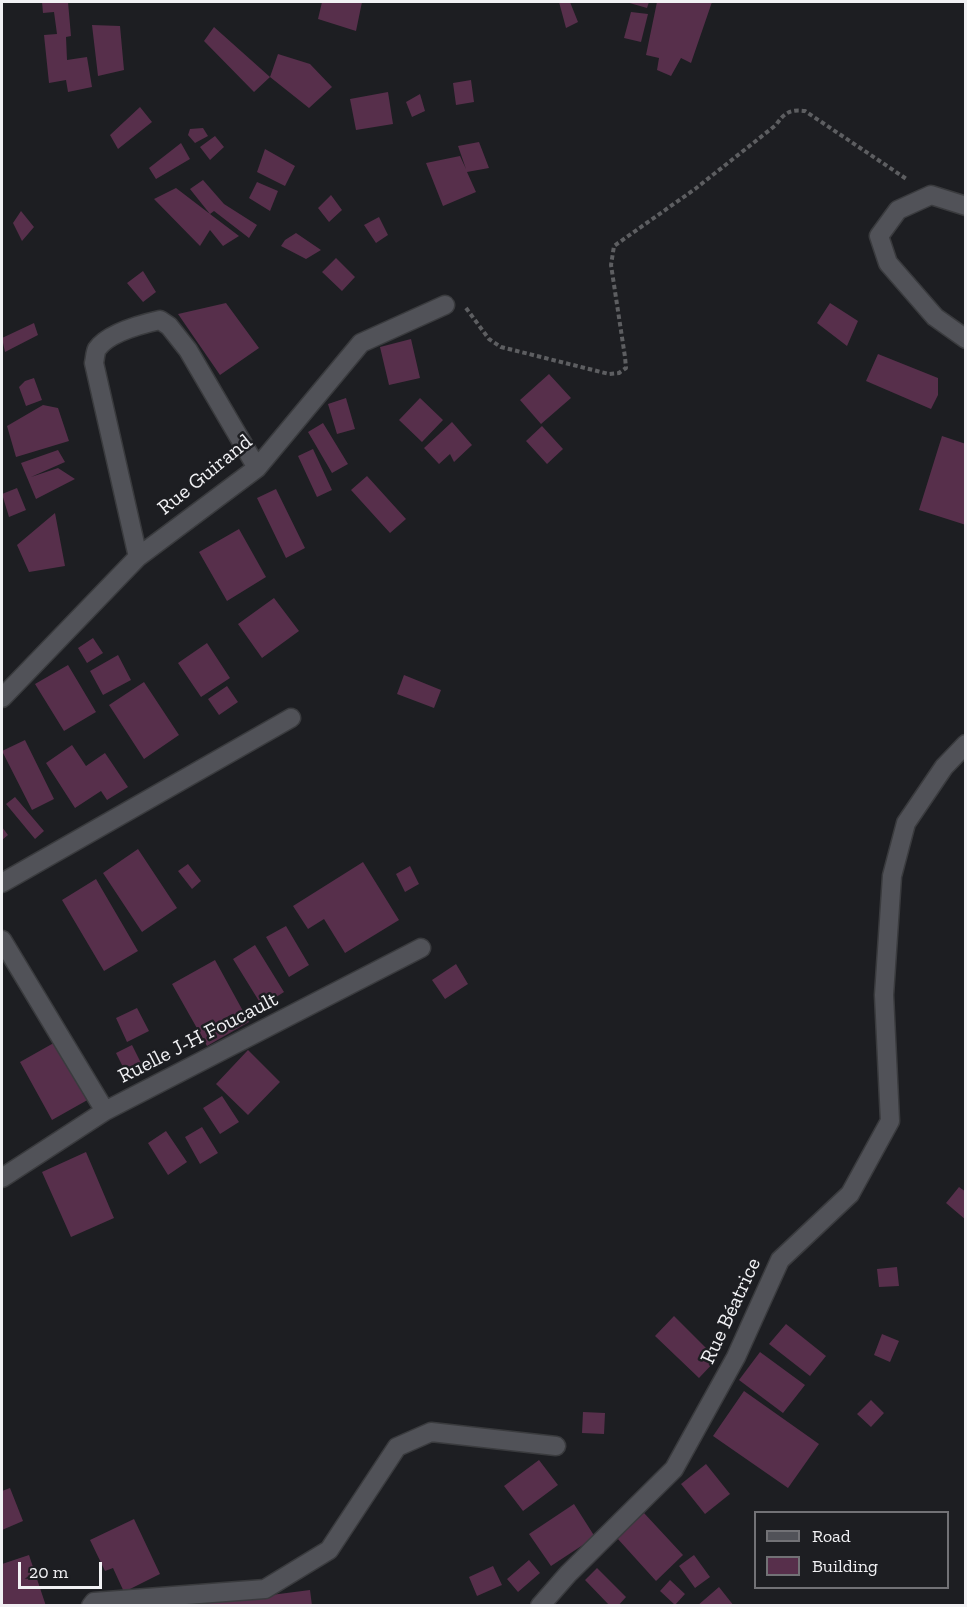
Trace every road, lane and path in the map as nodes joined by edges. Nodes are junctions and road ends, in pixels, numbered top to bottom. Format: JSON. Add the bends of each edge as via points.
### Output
{"nodes":[{"id":1,"x":931,"y":195,"type":"junction"},
{"id":2,"x":966,"y":206,"type":"edge"},
{"id":3,"x":445,"y":305,"type":"joint"},
{"id":4,"x":966,"y":339,"type":"edge"},
{"id":5,"x":257,"y":468,"type":"junction"},
{"id":6,"x":138,"y":557,"type":"junction"},
{"id":7,"x":2,"y":698,"type":"edge"},
{"id":8,"x":291,"y":717,"type":"dead end"},
{"id":9,"x":966,"y":744,"type":"edge"},
{"id":10,"x":2,"y":883,"type":"edge"},
{"id":11,"x":2,"y":940,"type":"edge"},
{"id":12,"x":421,"y":948,"type":"dead end"},
{"id":13,"x":105,"y":1111,"type":"junction"},
{"id":14,"x":2,"y":1178,"type":"edge"},
{"id":15,"x":556,"y":1446,"type":"dead end"},
{"id":16,"x":91,"y":1605,"type":"edge"},
{"id":17,"x":540,"y":1605,"type":"edge"}],
"edges":[{"from":1,"to":2,"type":"street"},
{"from":1,"to":3,"type":"path","via":[[805,111],[795,110],[784,114],[776,125],[695,189],[614,246],[611,265],[626,368],[619,373],[609,374],[501,347],[489,339],[468,310],[458,303]]},
{"from":1,"to":4,"type":"street","via":[[898,210],[879,236],[888,263],[935,317]]},
{"from":3,"to":5,"type":"street","name":"Rue Guirand","via":[[361,342]]},
{"from":5,"to":6,"type":"street","name":"Rue Guirand"},
{"from":5,"to":6,"type":"street","via":[[188,350],[169,326],[159,320],[106,339],[96,351],[94,363]]},
{"from":6,"to":7,"type":"street","name":"Rue Guirand"},
{"from":8,"to":10,"type":"street"},
{"from":9,"to":17,"type":"street","name":"Rue Béatrice","via":[[944,767],[906,823],[892,876],[884,995],[890,1121],[850,1194],[780,1260],[736,1358],[674,1469]]},
{"from":11,"to":13,"type":"street"},
{"from":12,"to":13,"type":"street","name":"Ruelle J-H Foucault"},
{"from":13,"to":14,"type":"street","name":"Ruelle J-H Foucault"},
{"from":15,"to":16,"type":"street","via":[[431,1432],[397,1447],[329,1550],[266,1589]]}]}
